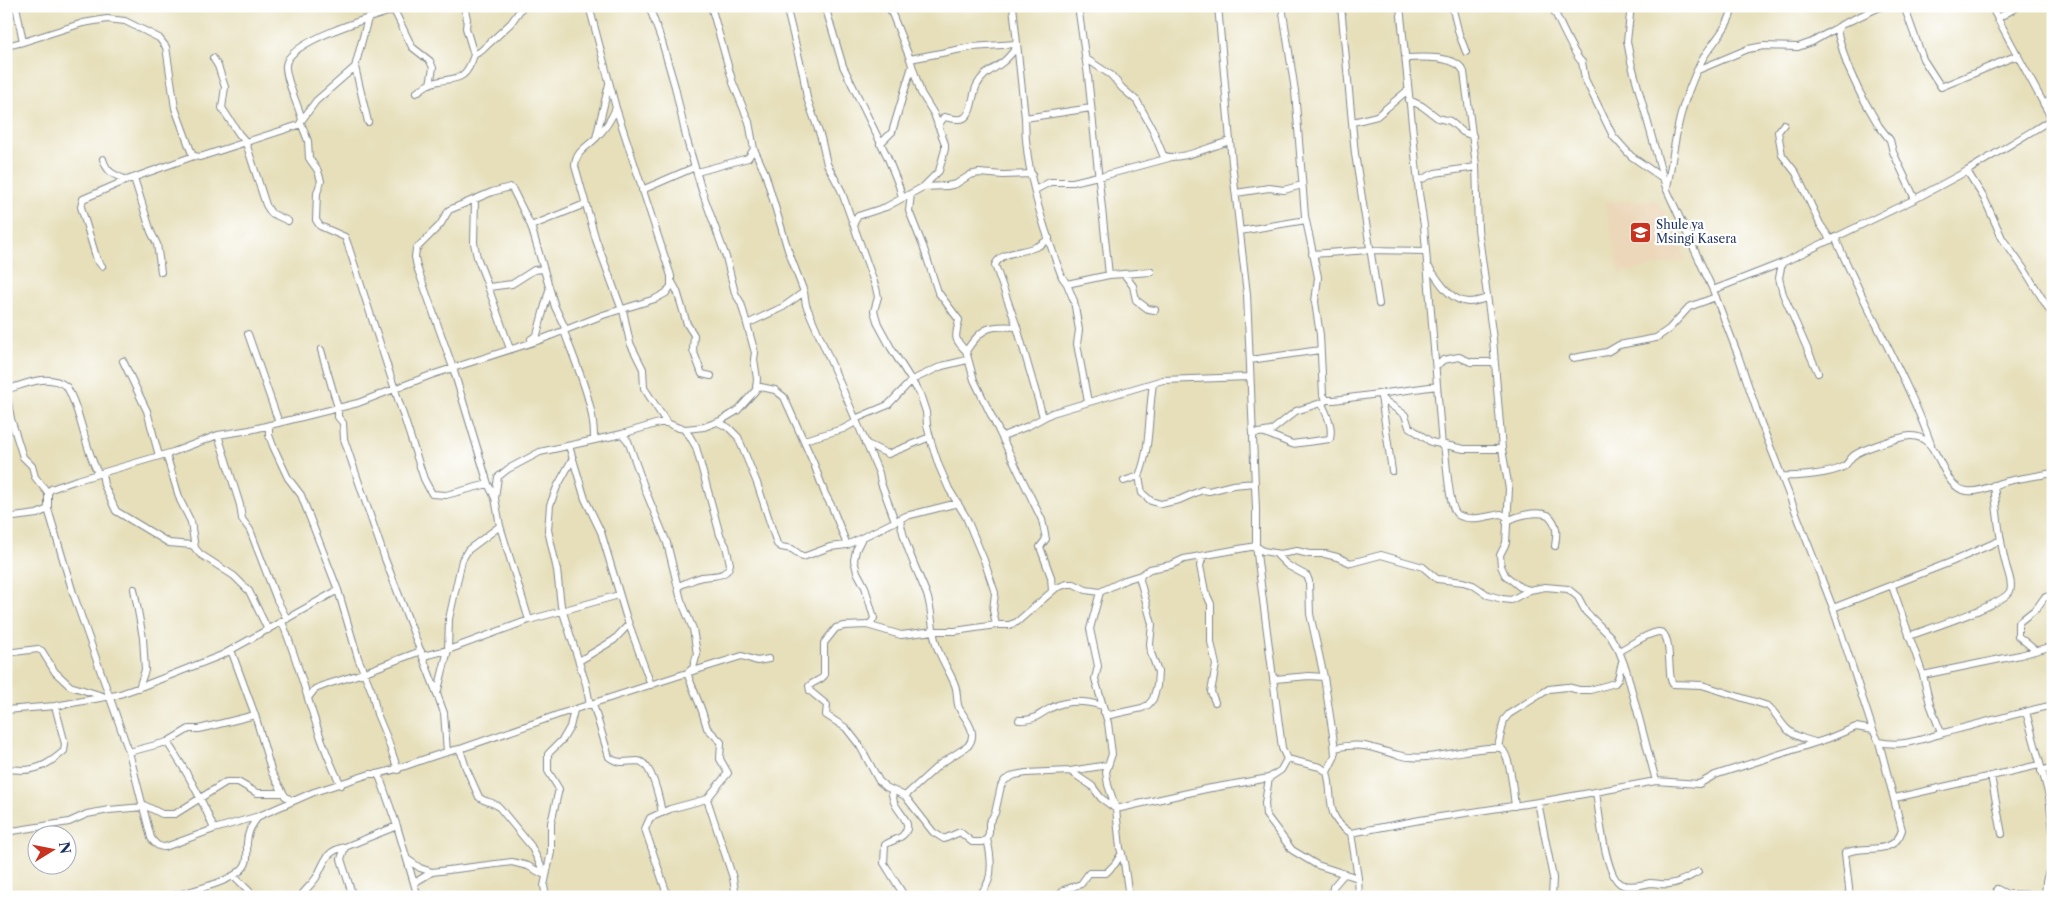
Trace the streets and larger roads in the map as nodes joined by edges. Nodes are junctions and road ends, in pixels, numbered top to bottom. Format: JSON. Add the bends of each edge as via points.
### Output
{"nodes":[{"id":1,"x":16,"y":6,"type":"edge"},
{"id":2,"x":408,"y":6,"type":"edge"},
{"id":3,"x":464,"y":6,"type":"edge"},
{"id":4,"x":523,"y":6,"type":"edge"},
{"id":5,"x":589,"y":6,"type":"edge"},
{"id":6,"x":649,"y":6,"type":"edge"},
{"id":7,"x":711,"y":6,"type":"edge"},
{"id":8,"x":786,"y":6,"type":"edge"},
{"id":9,"x":825,"y":6,"type":"edge"},
{"id":10,"x":889,"y":6,"type":"edge"},
{"id":11,"x":1013,"y":6,"type":"edge"},
{"id":12,"x":1078,"y":6,"type":"edge"},
{"id":13,"x":1218,"y":6,"type":"edge"},
{"id":14,"x":1282,"y":6,"type":"edge"},
{"id":15,"x":1341,"y":6,"type":"edge"},
{"id":16,"x":1400,"y":6,"type":"edge"},
{"id":17,"x":1452,"y":6,"type":"edge"},
{"id":18,"x":1552,"y":6,"type":"edge"},
{"id":19,"x":1631,"y":6,"type":"edge"},
{"id":20,"x":1734,"y":6,"type":"edge"},
{"id":21,"x":1882,"y":6,"type":"edge"},
{"id":22,"x":1904,"y":6,"type":"edge"},
{"id":23,"x":1991,"y":6,"type":"edge"},
{"id":24,"x":2019,"y":6,"type":"edge"},
{"id":25,"x":392,"y":8,"type":"edge"},
{"id":26,"x":368,"y":18,"type":"junction"},
{"id":27,"x":1998,"y":18,"type":"junction"},
{"id":28,"x":1838,"y":28,"type":"junction"},
{"id":29,"x":23,"y":42,"type":"junction"},
{"id":30,"x":6,"y":46,"type":"edge"},
{"id":31,"x":1016,"y":46,"type":"junction"},
{"id":32,"x":1466,"y":52,"type":"dead end"},
{"id":33,"x":2018,"y":54,"type":"junction"},
{"id":34,"x":474,"y":55,"type":"junction"},
{"id":35,"x":213,"y":58,"type":"dead end"},
{"id":36,"x":1085,"y":58,"type":"junction"},
{"id":37,"x":1406,"y":58,"type":"junction"},
{"id":38,"x":911,"y":62,"type":"junction"},
{"id":39,"x":356,"y":67,"type":"junction"},
{"id":40,"x":1698,"y":70,"type":"junction"},
{"id":41,"x":609,"y":83,"type":"junction"},
{"id":42,"x":430,"y":84,"type":"junction"},
{"id":43,"x":1408,"y":90,"type":"junction"},
{"id":44,"x":416,"y":93,"type":"dead end"},
{"id":45,"x":2053,"y":96,"type":"edge"},
{"id":46,"x":1410,"y":100,"type":"junction"},
{"id":47,"x":2044,"y":105,"type":"junction"},
{"id":48,"x":616,"y":108,"type":"junction"},
{"id":49,"x":1091,"y":108,"type":"junction"},
{"id":50,"x":1025,"y":118,"type":"junction"},
{"id":51,"x":2052,"y":120,"type":"edge"},
{"id":52,"x":301,"y":122,"type":"junction"},
{"id":53,"x":368,"y":122,"type":"dead end"},
{"id":54,"x":1353,"y":122,"type":"junction"},
{"id":55,"x":1784,"y":124,"type":"dead end"},
{"id":56,"x":938,"y":126,"type":"junction"},
{"id":57,"x":1473,"y":136,"type":"junction"},
{"id":58,"x":596,"y":138,"type":"junction"},
{"id":59,"x":1230,"y":141,"type":"junction"},
{"id":60,"x":247,"y":143,"type":"junction"},
{"id":61,"x":880,"y":144,"type":"junction"},
{"id":62,"x":754,"y":149,"type":"junction"},
{"id":63,"x":194,"y":156,"type":"junction"},
{"id":64,"x":1170,"y":158,"type":"junction"},
{"id":65,"x":103,"y":159,"type":"dead end"},
{"id":66,"x":1476,"y":167,"type":"junction"},
{"id":67,"x":696,"y":170,"type":"junction"},
{"id":68,"x":1967,"y":171,"type":"junction"},
{"id":69,"x":1032,"y":174,"type":"junction"},
{"id":70,"x":1099,"y":177,"type":"junction"},
{"id":71,"x":134,"y":178,"type":"junction"},
{"id":72,"x":1664,"y":179,"type":"junction"},
{"id":73,"x":127,"y":180,"type":"junction"},
{"id":74,"x":1418,"y":181,"type":"junction"},
{"id":75,"x":1302,"y":185,"type":"junction"},
{"id":76,"x":922,"y":187,"type":"junction"},
{"id":77,"x":1666,"y":188,"type":"junction"},
{"id":78,"x":642,"y":190,"type":"junction"},
{"id":79,"x":1035,"y":190,"type":"junction"},
{"id":80,"x":1236,"y":193,"type":"junction"},
{"id":81,"x":911,"y":194,"type":"junction"},
{"id":82,"x":902,"y":198,"type":"junction"},
{"id":83,"x":1915,"y":199,"type":"junction"},
{"id":84,"x":475,"y":200,"type":"junction"},
{"id":85,"x":585,"y":204,"type":"junction"},
{"id":86,"x":1306,"y":220,"type":"junction"},
{"id":87,"x":288,"y":221,"type":"dead end"},
{"id":88,"x":854,"y":223,"type":"junction"},
{"id":89,"x":531,"y":226,"type":"junction"},
{"id":90,"x":1240,"y":231,"type":"junction"},
{"id":91,"x":1049,"y":238,"type":"junction"},
{"id":92,"x":1833,"y":238,"type":"junction"},
{"id":93,"x":1369,"y":250,"type":"junction"},
{"id":94,"x":1425,"y":251,"type":"junction"},
{"id":95,"x":1312,"y":254,"type":"junction"},
{"id":96,"x":1782,"y":263,"type":"junction"},
{"id":97,"x":102,"y":266,"type":"dead end"},
{"id":98,"x":1427,"y":266,"type":"junction"},
{"id":99,"x":543,"y":269,"type":"junction"},
{"id":100,"x":161,"y":272,"type":"dead end"},
{"id":101,"x":1152,"y":272,"type":"dead end"},
{"id":102,"x":1124,"y":274,"type":"junction"},
{"id":103,"x":1110,"y":275,"type":"junction"},
{"id":104,"x":672,"y":282,"type":"junction"},
{"id":105,"x":1067,"y":284,"type":"junction"},
{"id":106,"x":489,"y":287,"type":"junction"},
{"id":107,"x":550,"y":289,"type":"junction"},
{"id":108,"x":1713,"y":290,"type":"junction"},
{"id":109,"x":804,"y":292,"type":"junction"},
{"id":110,"x":1716,"y":297,"type":"junction"},
{"id":111,"x":1487,"y":298,"type":"junction"},
{"id":112,"x":1378,"y":304,"type":"dead end"},
{"id":113,"x":622,"y":310,"type":"junction"},
{"id":114,"x":1156,"y":310,"type":"dead end"},
{"id":115,"x":2053,"y":316,"type":"edge"},
{"id":116,"x":747,"y":324,"type":"junction"},
{"id":117,"x":1017,"y":327,"type":"junction"},
{"id":118,"x":565,"y":330,"type":"junction"},
{"id":119,"x":248,"y":334,"type":"dead end"},
{"id":120,"x":509,"y":347,"type":"junction"},
{"id":121,"x":321,"y":350,"type":"dead end"},
{"id":122,"x":1320,"y":350,"type":"junction"},
{"id":123,"x":966,"y":351,"type":"junction"},
{"id":124,"x":1573,"y":358,"type":"dead end"},
{"id":125,"x":967,"y":360,"type":"junction"},
{"id":126,"x":1250,"y":360,"type":"junction"},
{"id":127,"x":123,"y":361,"type":"dead end"},
{"id":128,"x":1494,"y":362,"type":"junction"},
{"id":129,"x":1436,"y":367,"type":"junction"},
{"id":130,"x":453,"y":368,"type":"junction"},
{"id":131,"x":1818,"y":372,"type":"dead end"},
{"id":132,"x":712,"y":376,"type":"dead end"},
{"id":133,"x":1249,"y":377,"type":"junction"},
{"id":134,"x":912,"y":380,"type":"junction"},
{"id":135,"x":1153,"y":384,"type":"junction"},
{"id":136,"x":756,"y":386,"type":"junction"},
{"id":137,"x":1437,"y":386,"type":"junction"},
{"id":138,"x":394,"y":389,"type":"junction"},
{"id":139,"x":6,"y":391,"type":"edge"},
{"id":140,"x":1381,"y":396,"type":"junction"},
{"id":141,"x":1088,"y":402,"type":"junction"},
{"id":142,"x":1325,"y":402,"type":"junction"},
{"id":143,"x":338,"y":408,"type":"junction"},
{"id":144,"x":1044,"y":417,"type":"junction"},
{"id":145,"x":855,"y":420,"type":"junction"},
{"id":146,"x":718,"y":422,"type":"junction"},
{"id":147,"x":279,"y":423,"type":"junction"},
{"id":148,"x":667,"y":423,"type":"junction"},
{"id":149,"x":268,"y":425,"type":"junction"},
{"id":150,"x":682,"y":428,"type":"junction"},
{"id":151,"x":1265,"y":433,"type":"junction"},
{"id":152,"x":622,"y":434,"type":"junction"},
{"id":153,"x":1252,"y":434,"type":"junction"},
{"id":154,"x":218,"y":435,"type":"junction"},
{"id":155,"x":1003,"y":436,"type":"junction"},
{"id":156,"x":930,"y":437,"type":"junction"},
{"id":157,"x":594,"y":440,"type":"junction"},
{"id":158,"x":804,"y":440,"type":"junction"},
{"id":159,"x":865,"y":443,"type":"junction"},
{"id":160,"x":569,"y":446,"type":"junction"},
{"id":161,"x":1443,"y":446,"type":"junction"},
{"id":162,"x":1932,"y":448,"type":"junction"},
{"id":163,"x":1502,"y":449,"type":"junction"},
{"id":164,"x":166,"y":454,"type":"junction"},
{"id":165,"x":159,"y":456,"type":"junction"},
{"id":166,"x":573,"y":458,"type":"junction"},
{"id":167,"x":1392,"y":471,"type":"dead end"},
{"id":168,"x":100,"y":473,"type":"junction"},
{"id":169,"x":2053,"y":473,"type":"edge"},
{"id":170,"x":1139,"y":476,"type":"junction"},
{"id":171,"x":1783,"y":476,"type":"junction"},
{"id":172,"x":1124,"y":481,"type":"dead end"},
{"id":173,"x":1255,"y":483,"type":"junction"},
{"id":174,"x":488,"y":484,"type":"junction"},
{"id":175,"x":1994,"y":485,"type":"junction"},
{"id":176,"x":48,"y":493,"type":"junction"},
{"id":177,"x":495,"y":498,"type":"junction"},
{"id":178,"x":958,"y":503,"type":"junction"},
{"id":179,"x":48,"y":510,"type":"junction"},
{"id":180,"x":6,"y":518,"type":"edge"},
{"id":181,"x":1507,"y":519,"type":"junction"},
{"id":182,"x":897,"y":520,"type":"junction"},
{"id":183,"x":500,"y":526,"type":"junction"},
{"id":184,"x":862,"y":538,"type":"junction"},
{"id":185,"x":2001,"y":540,"type":"junction"},
{"id":186,"x":847,"y":545,"type":"junction"},
{"id":187,"x":1256,"y":546,"type":"junction"},
{"id":188,"x":1555,"y":546,"type":"dead end"},
{"id":189,"x":195,"y":548,"type":"junction"},
{"id":190,"x":1276,"y":554,"type":"junction"},
{"id":191,"x":1203,"y":556,"type":"junction"},
{"id":192,"x":1141,"y":575,"type":"junction"},
{"id":193,"x":678,"y":586,"type":"junction"},
{"id":194,"x":1892,"y":586,"type":"junction"},
{"id":195,"x":134,"y":589,"type":"dead end"},
{"id":196,"x":338,"y":590,"type":"junction"},
{"id":197,"x":1530,"y":590,"type":"junction"},
{"id":198,"x":1052,"y":591,"type":"junction"},
{"id":199,"x":1100,"y":592,"type":"junction"},
{"id":200,"x":2053,"y":594,"type":"edge"},
{"id":201,"x":619,"y":595,"type":"junction"},
{"id":202,"x":1833,"y":608,"type":"junction"},
{"id":203,"x":563,"y":610,"type":"junction"},
{"id":204,"x":285,"y":620,"type":"junction"},
{"id":205,"x":530,"y":620,"type":"junction"},
{"id":206,"x":629,"y":624,"type":"junction"},
{"id":207,"x":996,"y":624,"type":"junction"},
{"id":208,"x":868,"y":626,"type":"junction"},
{"id":209,"x":268,"y":630,"type":"junction"},
{"id":210,"x":934,"y":631,"type":"junction"},
{"id":211,"x":1909,"y":636,"type":"junction"},
{"id":212,"x":2053,"y":646,"type":"edge"},
{"id":213,"x":231,"y":650,"type":"junction"},
{"id":214,"x":448,"y":650,"type":"junction"},
{"id":215,"x":2035,"y":650,"type":"junction"},
{"id":216,"x":1619,"y":651,"type":"junction"},
{"id":217,"x":6,"y":653,"type":"edge"},
{"id":218,"x":422,"y":654,"type":"junction"},
{"id":219,"x":769,"y":659,"type":"dead end"},
{"id":220,"x":1623,"y":660,"type":"junction"},
{"id":221,"x":579,"y":661,"type":"junction"},
{"id":222,"x":365,"y":672,"type":"junction"},
{"id":223,"x":689,"y":672,"type":"junction"},
{"id":224,"x":1923,"y":675,"type":"junction"},
{"id":225,"x":1324,"y":677,"type":"junction"},
{"id":226,"x":1275,"y":679,"type":"junction"},
{"id":227,"x":651,"y":685,"type":"junction"},
{"id":228,"x":139,"y":688,"type":"junction"},
{"id":229,"x":437,"y":694,"type":"junction"},
{"id":230,"x":107,"y":696,"type":"junction"},
{"id":231,"x":308,"y":698,"type":"junction"},
{"id":232,"x":1215,"y":702,"type":"dead end"},
{"id":233,"x":592,"y":704,"type":"junction"},
{"id":234,"x":2053,"y":705,"type":"edge"},
{"id":235,"x":55,"y":706,"type":"junction"},
{"id":236,"x":1103,"y":709,"type":"junction"},
{"id":237,"x":6,"y":710,"type":"edge"},
{"id":238,"x":574,"y":710,"type":"junction"},
{"id":239,"x":2026,"y":712,"type":"junction"},
{"id":240,"x":255,"y":715,"type":"junction"},
{"id":241,"x":1019,"y":720,"type":"dead end"},
{"id":242,"x":1873,"y":730,"type":"junction"},
{"id":243,"x":1941,"y":733,"type":"junction"},
{"id":244,"x":166,"y":742,"type":"junction"},
{"id":245,"x":1815,"y":742,"type":"junction"},
{"id":246,"x":1879,"y":742,"type":"junction"},
{"id":247,"x":1498,"y":747,"type":"junction"},
{"id":248,"x":1334,"y":748,"type":"junction"},
{"id":249,"x":460,"y":749,"type":"junction"},
{"id":250,"x":129,"y":752,"type":"junction"},
{"id":251,"x":446,"y":752,"type":"junction"},
{"id":252,"x":1286,"y":759,"type":"junction"},
{"id":253,"x":1108,"y":765,"type":"junction"},
{"id":254,"x":2053,"y":767,"type":"edge"},
{"id":255,"x":2040,"y":768,"type":"junction"},
{"id":256,"x":6,"y":769,"type":"edge"},
{"id":257,"x":398,"y":770,"type":"junction"},
{"id":258,"x":1070,"y":771,"type":"junction"},
{"id":259,"x":1327,"y":772,"type":"junction"},
{"id":260,"x":377,"y":774,"type":"junction"},
{"id":261,"x":1991,"y":776,"type":"junction"},
{"id":262,"x":1269,"y":778,"type":"junction"},
{"id":263,"x":1656,"y":781,"type":"junction"},
{"id":264,"x":341,"y":785,"type":"junction"},
{"id":265,"x":891,"y":790,"type":"junction"},
{"id":266,"x":1596,"y":792,"type":"junction"},
{"id":267,"x":283,"y":793,"type":"junction"},
{"id":268,"x":2051,"y":795,"type":"edge"},
{"id":269,"x":905,"y":796,"type":"junction"},
{"id":270,"x":201,"y":798,"type":"junction"},
{"id":271,"x":1894,"y":798,"type":"junction"},
{"id":272,"x":707,"y":799,"type":"junction"},
{"id":273,"x":296,"y":800,"type":"junction"},
{"id":274,"x":1538,"y":802,"type":"junction"},
{"id":275,"x":143,"y":806,"type":"junction"},
{"id":276,"x":1515,"y":806,"type":"junction"},
{"id":277,"x":1116,"y":809,"type":"junction"},
{"id":278,"x":662,"y":813,"type":"junction"},
{"id":279,"x":259,"y":816,"type":"junction"},
{"id":280,"x":397,"y":826,"type":"junction"},
{"id":281,"x":214,"y":829,"type":"junction"},
{"id":282,"x":2053,"y":831,"type":"edge"},
{"id":283,"x":6,"y":832,"type":"edge"},
{"id":284,"x":1351,"y":833,"type":"junction"},
{"id":285,"x":2002,"y":834,"type":"dead end"},
{"id":286,"x":987,"y":839,"type":"junction"},
{"id":287,"x":345,"y":847,"type":"junction"},
{"id":288,"x":1122,"y":853,"type":"junction"},
{"id":289,"x":407,"y":859,"type":"junction"},
{"id":290,"x":2053,"y":859,"type":"edge"},
{"id":291,"x":432,"y":872,"type":"junction"},
{"id":292,"x":1698,"y":872,"type":"dead end"},
{"id":293,"x":1344,"y":874,"type":"junction"},
{"id":294,"x":545,"y":875,"type":"junction"},
{"id":295,"x":234,"y":876,"type":"junction"},
{"id":296,"x":1358,"y":878,"type":"junction"},
{"id":297,"x":414,"y":883,"type":"junction"},
{"id":298,"x":1997,"y":889,"type":"dead end"},
{"id":299,"x":2045,"y":896,"type":"edge"},
{"id":300,"x":170,"y":897,"type":"edge"},
{"id":301,"x":255,"y":897,"type":"edge"},
{"id":302,"x":300,"y":897,"type":"edge"},
{"id":303,"x":353,"y":897,"type":"edge"},
{"id":304,"x":418,"y":897,"type":"edge"},
{"id":305,"x":546,"y":897,"type":"edge"},
{"id":306,"x":668,"y":897,"type":"edge"},
{"id":307,"x":736,"y":897,"type":"edge"},
{"id":308,"x":905,"y":897,"type":"edge"},
{"id":309,"x":986,"y":897,"type":"edge"},
{"id":310,"x":1058,"y":897,"type":"edge"},
{"id":311,"x":1129,"y":897,"type":"edge"},
{"id":312,"x":1332,"y":897,"type":"edge"},
{"id":313,"x":1359,"y":897,"type":"edge"},
{"id":314,"x":1552,"y":897,"type":"edge"},
{"id":315,"x":1850,"y":897,"type":"edge"}],
"edges":[{"from":1,"to":29,"type":"street"},
{"from":2,"to":25,"type":"street"},
{"from":3,"to":34,"type":"street"},
{"from":4,"to":34,"type":"street","via":[[511,23]]},
{"from":5,"to":41,"type":"street"},
{"from":6,"to":67,"type":"street","via":[[675,87]]},
{"from":7,"to":62,"type":"street","via":[[733,83],[749,122]]},
{"from":8,"to":88,"type":"street","via":[[807,98],[827,164],[838,180]]},
{"from":9,"to":61,"type":"street","via":[[843,66]]},
{"from":10,"to":38,"type":"street"},
{"from":11,"to":31,"type":"street"},
{"from":12,"to":36,"type":"street"},
{"from":13,"to":59,"type":"street"},
{"from":14,"to":75,"type":"street","via":[[1295,91]]},
{"from":15,"to":54,"type":"street"},
{"from":16,"to":37,"type":"street"},
{"from":17,"to":32,"type":"street"},
{"from":18,"to":72,"type":"street","via":[[1576,57],[1582,62],[1585,79],[1613,136],[1630,156]]},
{"from":19,"to":72,"type":"street","via":[[1627,41]]},
{"from":20,"to":40,"type":"street"},
{"from":21,"to":28,"type":"street"},
{"from":22,"to":33,"type":"street","via":[[1923,59],[1941,87]]},
{"from":23,"to":27,"type":"street"},
{"from":24,"to":27,"type":"street"},
{"from":25,"to":26,"type":"street"},
{"from":25,"to":42,"type":"street","via":[[412,47],[430,61],[433,68]]},
{"from":26,"to":39,"type":"street"},
{"from":26,"to":52,"type":"street","via":[[312,40],[288,59],[287,73]]},
{"from":27,"to":33,"type":"street"},
{"from":28,"to":40,"type":"street","via":[[1798,47],[1764,46]]},
{"from":28,"to":83,"type":"street","via":[[1847,65],[1860,93],[1890,140],[1892,152]]},
{"from":29,"to":30,"type":"street"},
{"from":29,"to":63,"type":"street","via":[[107,19],[126,21],[158,38],[166,47],[175,108]]},
{"from":31,"to":38,"type":"street","via":[[972,47]]},
{"from":31,"to":50,"type":"street"},
{"from":31,"to":56,"type":"street","via":[[1006,60],[982,77],[968,114],[964,118],[944,117]]},
{"from":33,"to":47,"type":"street"},
{"from":34,"to":42,"type":"street","via":[[464,75]]},
{"from":35,"to":60,"type":"street","via":[[225,87],[222,108]]},
{"from":36,"to":49,"type":"street"},
{"from":36,"to":64,"type":"street","via":[[1111,75],[1137,101],[1163,155]]},
{"from":37,"to":43,"type":"street"},
{"from":37,"to":57,"type":"street","via":[[1439,58],[1462,67]]},
{"from":38,"to":56,"type":"street","via":[[921,93]]},
{"from":38,"to":61,"type":"street","via":[[892,132]]},
{"from":39,"to":52,"type":"street","via":[[316,101]]},
{"from":39,"to":53,"type":"street"},
{"from":40,"to":77,"type":"street","via":[[1676,130]]},
{"from":41,"to":48,"type":"street"},
{"from":41,"to":58,"type":"street"},
{"from":42,"to":44,"type":"street"},
{"from":43,"to":46,"type":"street"},
{"from":43,"to":54,"type":"street","via":[[1376,116]]},
{"from":45,"to":47,"type":"street"},
{"from":46,"to":57,"type":"street"},
{"from":46,"to":74,"type":"street"},
{"from":47,"to":51,"type":"street"},
{"from":48,"to":58,"type":"street","via":[[612,120]]},
{"from":48,"to":78,"type":"street"},
{"from":49,"to":50,"type":"street"},
{"from":49,"to":70,"type":"street"},
{"from":50,"to":69,"type":"street"},
{"from":51,"to":68,"type":"street"},
{"from":52,"to":60,"type":"street"},
{"from":52,"to":138,"type":"street","via":[[308,141],[309,158],[321,181],[316,220],[320,226],[344,237],[348,245]]},
{"from":54,"to":93,"type":"street"},
{"from":55,"to":92,"type":"street","via":[[1778,132],[1780,151],[1796,173],[1820,224]]},
{"from":56,"to":76,"type":"street","via":[[945,149],[941,167]]},
{"from":57,"to":66,"type":"street"},
{"from":58,"to":85,"type":"street","via":[[575,158],[574,166]]},
{"from":59,"to":64,"type":"street"},
{"from":59,"to":80,"type":"street"},
{"from":60,"to":63,"type":"street"},
{"from":60,"to":87,"type":"street","via":[[266,205],[271,213]]},
{"from":61,"to":82,"type":"street"},
{"from":62,"to":67,"type":"street","via":[[748,158]]},
{"from":62,"to":109,"type":"street"},
{"from":63,"to":71,"type":"street"},
{"from":64,"to":70,"type":"street"},
{"from":65,"to":73,"type":"street","via":[[110,174]]},
{"from":66,"to":74,"type":"street","via":[[1435,173]]},
{"from":66,"to":111,"type":"street","via":[[1478,229]]},
{"from":67,"to":78,"type":"street"},
{"from":67,"to":116,"type":"street"},
{"from":68,"to":83,"type":"street"},
{"from":68,"to":115,"type":"street","via":[[1984,198],[2002,238]]},
{"from":69,"to":76,"type":"street","via":[[1002,176],[980,173],[956,184]]},
{"from":69,"to":79,"type":"street"},
{"from":70,"to":79,"type":"street","via":[[1050,182]]},
{"from":70,"to":103,"type":"street"},
{"from":71,"to":73,"type":"street"},
{"from":71,"to":100,"type":"street","via":[[150,232],[157,244]]},
{"from":72,"to":77,"type":"street"},
{"from":73,"to":97,"type":"street","via":[[83,199],[81,207],[97,260]]},
{"from":74,"to":94,"type":"street"},
{"from":75,"to":80,"type":"street","via":[[1284,190],[1269,188]]},
{"from":75,"to":86,"type":"street"},
{"from":76,"to":81,"type":"street"},
{"from":77,"to":108,"type":"street"},
{"from":78,"to":104,"type":"street"},
{"from":79,"to":91,"type":"street"},
{"from":80,"to":90,"type":"street"},
{"from":81,"to":82,"type":"street"},
{"from":81,"to":123,"type":"street","via":[[909,212],[924,246],[938,292],[958,320],[956,337]]},
{"from":82,"to":88,"type":"street","via":[[858,216]]},
{"from":83,"to":92,"type":"street"},
{"from":84,"to":89,"type":"street","via":[[510,187]]},
{"from":84,"to":106,"type":"street","via":[[476,258]]},
{"from":84,"to":130,"type":"street","via":[[449,210],[440,225],[416,248],[417,267]]},
{"from":85,"to":89,"type":"street"},
{"from":85,"to":113,"type":"street"},
{"from":86,"to":90,"type":"street"},
{"from":86,"to":95,"type":"street"},
{"from":88,"to":134,"type":"street","via":[[876,288],[878,297],[874,311],[878,324]]},
{"from":89,"to":99,"type":"street"},
{"from":90,"to":126,"type":"street"},
{"from":91,"to":105,"type":"street"},
{"from":91,"to":117,"type":"street","via":[[1040,246],[997,259],[995,265]]},
{"from":92,"to":96,"type":"street"},
{"from":92,"to":162,"type":"street","via":[[1895,360]]},
{"from":93,"to":94,"type":"street"},
{"from":93,"to":95,"type":"street"},
{"from":93,"to":112,"type":"street"},
{"from":94,"to":98,"type":"street"},
{"from":95,"to":122,"type":"street","via":[[1318,278],[1315,302]]},
{"from":96,"to":108,"type":"street"},
{"from":96,"to":131,"type":"street","via":[[1779,278],[1783,294]]},
{"from":98,"to":111,"type":"street","via":[[1452,296],[1468,302]]},
{"from":98,"to":129,"type":"street"},
{"from":99,"to":106,"type":"street","via":[[534,270],[512,284]]},
{"from":99,"to":107,"type":"street"},
{"from":101,"to":102,"type":"street"},
{"from":102,"to":103,"type":"street"},
{"from":102,"to":114,"type":"street","via":[[1133,286],[1136,300],[1148,309]]},
{"from":103,"to":105,"type":"street"},
{"from":104,"to":113,"type":"street","via":[[666,293]]},
{"from":104,"to":132,"type":"street","via":[[694,335],[696,363],[702,374]]},
{"from":105,"to":141,"type":"street","via":[[1074,301],[1077,344]]},
{"from":106,"to":120,"type":"street"},
{"from":107,"to":118,"type":"street"},
{"from":107,"to":120,"type":"street","via":[[537,335]]},
{"from":108,"to":110,"type":"street"},
{"from":109,"to":116,"type":"street","via":[[783,307]]},
{"from":109,"to":145,"type":"street","via":[[806,305]]},
{"from":110,"to":124,"type":"street","via":[[1689,307],[1656,338],[1619,344],[1607,352]]},
{"from":110,"to":171,"type":"street"},
{"from":111,"to":128,"type":"street"},
{"from":113,"to":118,"type":"street"},
{"from":113,"to":148,"type":"street","via":[[630,343],[643,369],[644,388]]},
{"from":116,"to":136,"type":"street","via":[[755,353]]},
{"from":117,"to":123,"type":"street","via":[[990,326]]},
{"from":117,"to":144,"type":"street"},
{"from":118,"to":120,"type":"street"},
{"from":118,"to":157,"type":"street","via":[[586,394]]},
{"from":119,"to":147,"type":"street"},
{"from":120,"to":130,"type":"street"},
{"from":121,"to":143,"type":"street"},
{"from":122,"to":126,"type":"street"},
{"from":122,"to":142,"type":"street"},
{"from":123,"to":125,"type":"street"},
{"from":125,"to":134,"type":"street","via":[[942,366]]},
{"from":125,"to":155,"type":"street"},
{"from":126,"to":133,"type":"street"},
{"from":127,"to":165,"type":"street","via":[[146,411]]},
{"from":128,"to":129,"type":"street","via":[[1471,362],[1459,357],[1442,360]]},
{"from":128,"to":163,"type":"street"},
{"from":129,"to":137,"type":"street"},
{"from":130,"to":138,"type":"street"},
{"from":130,"to":174,"type":"street"},
{"from":133,"to":135,"type":"street","via":[[1163,380]]},
{"from":133,"to":153,"type":"street"},
{"from":134,"to":145,"type":"street","via":[[888,405]]},
{"from":134,"to":156,"type":"street","via":[[926,412]]},
{"from":135,"to":141,"type":"street"},
{"from":135,"to":170,"type":"street","via":[[1146,456]]},
{"from":136,"to":146,"type":"street","via":[[742,405]]},
{"from":136,"to":158,"type":"street","via":[[774,390],[784,397]]},
{"from":137,"to":140,"type":"street"},
{"from":137,"to":161,"type":"street"},
{"from":138,"to":143,"type":"street"},
{"from":138,"to":174,"type":"street","via":[[432,494],[446,495]]},
{"from":139,"to":168,"type":"street","via":[[44,380],[67,387],[72,394],[92,462]]},
{"from":139,"to":176,"type":"street","via":[[23,457]]},
{"from":140,"to":142,"type":"street"},
{"from":140,"to":161,"type":"street","via":[[1405,415],[1409,427],[1423,438]]},
{"from":140,"to":167,"type":"street"},
{"from":141,"to":144,"type":"street"},
{"from":142,"to":151,"type":"street","via":[[1296,411]]},
{"from":142,"to":151,"type":"street","via":[[1330,439],[1292,444]]},
{"from":143,"to":147,"type":"street"},
{"from":143,"to":218,"type":"street","via":[[347,448]]},
{"from":144,"to":155,"type":"street"},
{"from":145,"to":158,"type":"street","via":[[844,430]]},
{"from":145,"to":159,"type":"street"},
{"from":146,"to":150,"type":"street","via":[[704,427]]},
{"from":146,"to":186,"type":"street","via":[[738,436],[777,544],[803,557],[830,547]]},
{"from":147,"to":149,"type":"street"},
{"from":148,"to":150,"type":"street"},
{"from":148,"to":152,"type":"street"},
{"from":149,"to":154,"type":"street"},
{"from":149,"to":196,"type":"street","via":[[273,446],[288,478],[301,496]]},
{"from":150,"to":193,"type":"street","via":[[696,447],[730,564],[726,572]]},
{"from":151,"to":153,"type":"street"},
{"from":152,"to":157,"type":"street"},
{"from":152,"to":193,"type":"street","via":[[628,441],[667,542]]},
{"from":153,"to":173,"type":"street"},
{"from":154,"to":164,"type":"street"},
{"from":154,"to":204,"type":"street","via":[[242,519],[250,530]]},
{"from":155,"to":198,"type":"street","via":[[1042,520],[1046,539],[1040,552],[1051,577]]},
{"from":156,"to":159,"type":"street","via":[[888,454]]},
{"from":156,"to":178,"type":"street","via":[[949,489]]},
{"from":157,"to":160,"type":"street"},
{"from":158,"to":186,"type":"street"},
{"from":159,"to":182,"type":"street"},
{"from":160,"to":166,"type":"street"},
{"from":160,"to":177,"type":"street","via":[[540,452],[508,469],[498,477]]},
{"from":161,"to":163,"type":"street","via":[[1464,450]]},
{"from":161,"to":181,"type":"street","via":[[1455,512],[1466,517],[1500,514]]},
{"from":162,"to":171,"type":"street","via":[[1920,438],[1911,436],[1852,456],[1839,469],[1799,477]]},
{"from":162,"to":175,"type":"street","via":[[1953,485],[1959,489],[1971,491]]},
{"from":163,"to":181,"type":"street","via":[[1509,489]]},
{"from":164,"to":165,"type":"street"},
{"from":164,"to":189,"type":"street","via":[[180,500],[191,522]]},
{"from":165,"to":168,"type":"street"},
{"from":166,"to":201,"type":"street","via":[[585,499],[601,532]]},
{"from":166,"to":203,"type":"street","via":[[550,506],[550,541]]},
{"from":168,"to":176,"type":"street"},
{"from":168,"to":189,"type":"street","via":[[116,511],[169,543]]},
{"from":169,"to":175,"type":"street"},
{"from":170,"to":172,"type":"street"},
{"from":170,"to":173,"type":"street","via":[[1142,493],[1161,504],[1202,490]]},
{"from":171,"to":202,"type":"street"},
{"from":173,"to":187,"type":"street"},
{"from":174,"to":177,"type":"street"},
{"from":175,"to":185,"type":"street"},
{"from":176,"to":179,"type":"street"},
{"from":177,"to":183,"type":"street"},
{"from":178,"to":182,"type":"street","via":[[916,512]]},
{"from":178,"to":207,"type":"street","via":[[979,546],[995,593],[993,610]]},
{"from":179,"to":180,"type":"street"},
{"from":179,"to":230,"type":"street"},
{"from":181,"to":188,"type":"street","via":[[1533,514],[1548,516],[1557,531]]},
{"from":181,"to":197,"type":"street","via":[[1506,543],[1500,555],[1502,570],[1520,587]]},
{"from":182,"to":184,"type":"street"},
{"from":182,"to":210,"type":"street","via":[[926,594]]},
{"from":183,"to":205,"type":"street"},
{"from":183,"to":214,"type":"street","via":[[468,550],[462,560],[449,619]]},
{"from":184,"to":186,"type":"street"},
{"from":184,"to":208,"type":"street","via":[[854,560],[874,618]]},
{"from":185,"to":194,"type":"street"},
{"from":185,"to":211,"type":"street","via":[[2011,586],[2005,598]]},
{"from":187,"to":190,"type":"street"},
{"from":187,"to":191,"type":"street"},
{"from":187,"to":226,"type":"street"},
{"from":189,"to":209,"type":"street","via":[[249,591]]},
{"from":190,"to":197,"type":"street","via":[[1301,551],[1337,557],[1351,563],[1381,555],[1423,567],[1438,579],[1473,585],[1502,599],[1511,600]]},
{"from":190,"to":225,"type":"street","via":[[1286,565],[1307,576],[1310,614]]},
{"from":191,"to":192,"type":"street","via":[[1150,569]]},
{"from":191,"to":232,"type":"street","via":[[1200,566],[1211,604],[1212,655],[1216,666],[1211,692]]},
{"from":192,"to":199,"type":"street"},
{"from":192,"to":236,"type":"street","via":[[1141,587],[1152,624],[1150,644],[1158,672],[1157,686],[1153,698],[1142,708],[1110,714]]},
{"from":193,"to":223,"type":"street","via":[[696,643],[697,654]]},
{"from":194,"to":202,"type":"street"},
{"from":194,"to":211,"type":"street"},
{"from":195,"to":228,"type":"street","via":[[145,670]]},
{"from":196,"to":204,"type":"street"},
{"from":196,"to":222,"type":"street"},
{"from":197,"to":216,"type":"street","via":[[1545,587],[1568,590],[1578,597],[1586,612],[1606,631]]},
{"from":198,"to":199,"type":"street","via":[[1074,584]]},
{"from":198,"to":207,"type":"street","via":[[1018,622]]},
{"from":199,"to":236,"type":"street","via":[[1090,629],[1098,666],[1095,679]]},
{"from":200,"to":215,"type":"street","via":[[2044,598],[2018,623],[2018,636]]},
{"from":201,"to":203,"type":"street"},
{"from":201,"to":206,"type":"street"},
{"from":202,"to":242,"type":"street"},
{"from":203,"to":205,"type":"street"},
{"from":203,"to":221,"type":"street"},
{"from":204,"to":209,"type":"street"},
{"from":204,"to":231,"type":"street"},
{"from":205,"to":214,"type":"street"},
{"from":206,"to":221,"type":"street","via":[[614,640]]},
{"from":206,"to":227,"type":"street"},
{"from":207,"to":210,"type":"street"},
{"from":208,"to":210,"type":"street","via":[[901,636]]},
{"from":208,"to":265,"type":"street","via":[[844,626],[829,635],[824,643],[824,676],[809,686],[810,691],[827,705],[826,715],[846,728],[879,780]]},
{"from":209,"to":213,"type":"street"},
{"from":210,"to":269,"type":"street","via":[[940,654],[955,685],[958,706],[970,726],[972,741],[940,764]]},
{"from":211,"to":224,"type":"street"},
{"from":212,"to":215,"type":"street"},
{"from":213,"to":228,"type":"street"},
{"from":213,"to":240,"type":"street"},
{"from":214,"to":218,"type":"street"},
{"from":214,"to":229,"type":"street"},
{"from":215,"to":224,"type":"street"},
{"from":216,"to":220,"type":"street"},
{"from":216,"to":245,"type":"street","via":[[1649,635],[1663,633],[1673,684],[1702,686],[1768,706],[1791,733]]},
{"from":217,"to":230,"type":"street","via":[[42,651],[55,672],[70,686]]},
{"from":218,"to":222,"type":"street"},
{"from":218,"to":229,"type":"street"},
{"from":219,"to":223,"type":"street","via":[[758,661],[742,656]]},
{"from":220,"to":247,"type":"street","via":[[1615,684],[1590,690],[1567,687],[1549,690],[1509,714],[1504,720]]},
{"from":220,"to":263,"type":"street"},
{"from":221,"to":233,"type":"street"},
{"from":222,"to":231,"type":"street","via":[[315,689]]},
{"from":222,"to":257,"type":"street"},
{"from":223,"to":227,"type":"street"},
{"from":223,"to":272,"type":"street","via":[[707,728],[720,742],[720,759],[728,773]]},
{"from":224,"to":243,"type":"street"},
{"from":225,"to":226,"type":"street"},
{"from":225,"to":248,"type":"street"},
{"from":226,"to":252,"type":"street"},
{"from":227,"to":233,"type":"street"},
{"from":228,"to":230,"type":"street"},
{"from":229,"to":251,"type":"street","via":[[444,713]]},
{"from":230,"to":235,"type":"street"},
{"from":230,"to":250,"type":"street"},
{"from":231,"to":264,"type":"street","via":[[326,754]]},
{"from":233,"to":238,"type":"street"},
{"from":233,"to":278,"type":"street","via":[[608,757],[615,762],[638,761],[645,764],[658,791]]},
{"from":234,"to":239,"type":"street"},
{"from":235,"to":237,"type":"street"},
{"from":235,"to":256,"type":"street","via":[[64,751],[40,768]]},
{"from":236,"to":241,"type":"street","via":[[1087,702],[1064,703],[1037,718]]},
{"from":236,"to":253,"type":"street","via":[[1112,754]]},
{"from":238,"to":249,"type":"street"},
{"from":238,"to":294,"type":"street","via":[[563,739],[548,754],[548,771],[559,789]]},
{"from":239,"to":243,"type":"street"},
{"from":239,"to":255,"type":"street","via":[[2038,749]]},
{"from":240,"to":244,"type":"street","via":[[189,729]]},
{"from":240,"to":267,"type":"street","via":[[272,773]]},
{"from":242,"to":245,"type":"street","via":[[1856,727]]},
{"from":242,"to":246,"type":"street"},
{"from":243,"to":246,"type":"street","via":[[1908,744]]},
{"from":244,"to":250,"type":"street"},
{"from":244,"to":270,"type":"street"},
{"from":245,"to":263,"type":"street","via":[[1715,775],[1699,784]]},
{"from":246,"to":271,"type":"street"},
{"from":247,"to":248,"type":"street","via":[[1435,756],[1398,755],[1358,745]]},
{"from":247,"to":276,"type":"street","via":[[1504,750],[1508,761]]},
{"from":248,"to":259,"type":"street"},
{"from":249,"to":251,"type":"street"},
{"from":249,"to":294,"type":"street","via":[[479,797],[495,803],[510,820],[531,846]]},
{"from":250,"to":275,"type":"street"},
{"from":251,"to":257,"type":"street"},
{"from":252,"to":259,"type":"street","via":[[1320,767]]},
{"from":252,"to":262,"type":"street","via":[[1281,770]]},
{"from":253,"to":258,"type":"street"},
{"from":253,"to":277,"type":"street","via":[[1108,785]]},
{"from":254,"to":255,"type":"street"},
{"from":255,"to":261,"type":"street"},
{"from":255,"to":268,"type":"street"},
{"from":257,"to":260,"type":"street"},
{"from":258,"to":277,"type":"street"},
{"from":258,"to":286,"type":"street","via":[[1026,773],[1005,780],[989,823]]},
{"from":259,"to":284,"type":"street","via":[[1334,818]]},
{"from":260,"to":264,"type":"street"},
{"from":260,"to":280,"type":"street"},
{"from":261,"to":271,"type":"street"},
{"from":261,"to":285,"type":"street"},
{"from":262,"to":277,"type":"street"},
{"from":262,"to":293,"type":"street","via":[[1266,815],[1292,850],[1317,865]]},
{"from":263,"to":266,"type":"street"},
{"from":264,"to":273,"type":"street"},
{"from":265,"to":269,"type":"street"},
{"from":265,"to":308,"type":"street","via":[[894,803],[907,825],[902,836],[885,845],[883,856]]},
{"from":266,"to":274,"type":"street"},
{"from":266,"to":292,"type":"street","via":[[1608,859],[1617,882],[1623,885],[1669,884]]},
{"from":267,"to":270,"type":"street","via":[[257,793],[232,781]]},
{"from":267,"to":273,"type":"street"},
{"from":268,"to":282,"type":"street"},
{"from":269,"to":286,"type":"street","via":[[933,832],[942,838],[960,832],[972,842]]},
{"from":270,"to":275,"type":"street","via":[[175,814],[162,814]]},
{"from":270,"to":281,"type":"street"},
{"from":271,"to":315,"type":"street","via":[[1901,823],[1900,837],[1887,847],[1846,853]]},
{"from":272,"to":278,"type":"street"},
{"from":272,"to":307,"type":"street","via":[[733,878]]},
{"from":273,"to":279,"type":"street"},
{"from":274,"to":276,"type":"street"},
{"from":274,"to":314,"type":"street","via":[[1553,878]]},
{"from":275,"to":281,"type":"street","via":[[151,838],[160,847]]},
{"from":275,"to":283,"type":"street","via":[[87,814],[69,822]]},
{"from":276,"to":284,"type":"street"},
{"from":277,"to":288,"type":"street"},
{"from":278,"to":306,"type":"street","via":[[650,818],[645,829]]},
{"from":279,"to":281,"type":"street"},
{"from":279,"to":295,"type":"street","via":[[246,840],[246,862]]},
{"from":280,"to":287,"type":"street"},
{"from":280,"to":289,"type":"street"},
{"from":284,"to":296,"type":"street"},
{"from":286,"to":309,"type":"street","via":[[991,864],[987,888],[982,892]]},
{"from":287,"to":302,"type":"street","via":[[327,855],[317,876]]},
{"from":287,"to":303,"type":"street","via":[[341,858]]},
{"from":288,"to":310,"type":"street","via":[[1106,873],[1089,874],[1081,884],[1064,890]]},
{"from":288,"to":311,"type":"street"},
{"from":289,"to":291,"type":"street"},
{"from":289,"to":297,"type":"street"},
{"from":290,"to":299,"type":"street"},
{"from":291,"to":294,"type":"street","via":[[512,862]]},
{"from":291,"to":297,"type":"street"},
{"from":293,"to":296,"type":"street"},
{"from":293,"to":312,"type":"street","via":[[1333,887]]},
{"from":294,"to":305,"type":"street"},
{"from":295,"to":300,"type":"street"},
{"from":295,"to":301,"type":"street"},
{"from":296,"to":313,"type":"street"},
{"from":297,"to":304,"type":"street"},
{"from":298,"to":299,"type":"street","via":[[2007,894]]}]}
